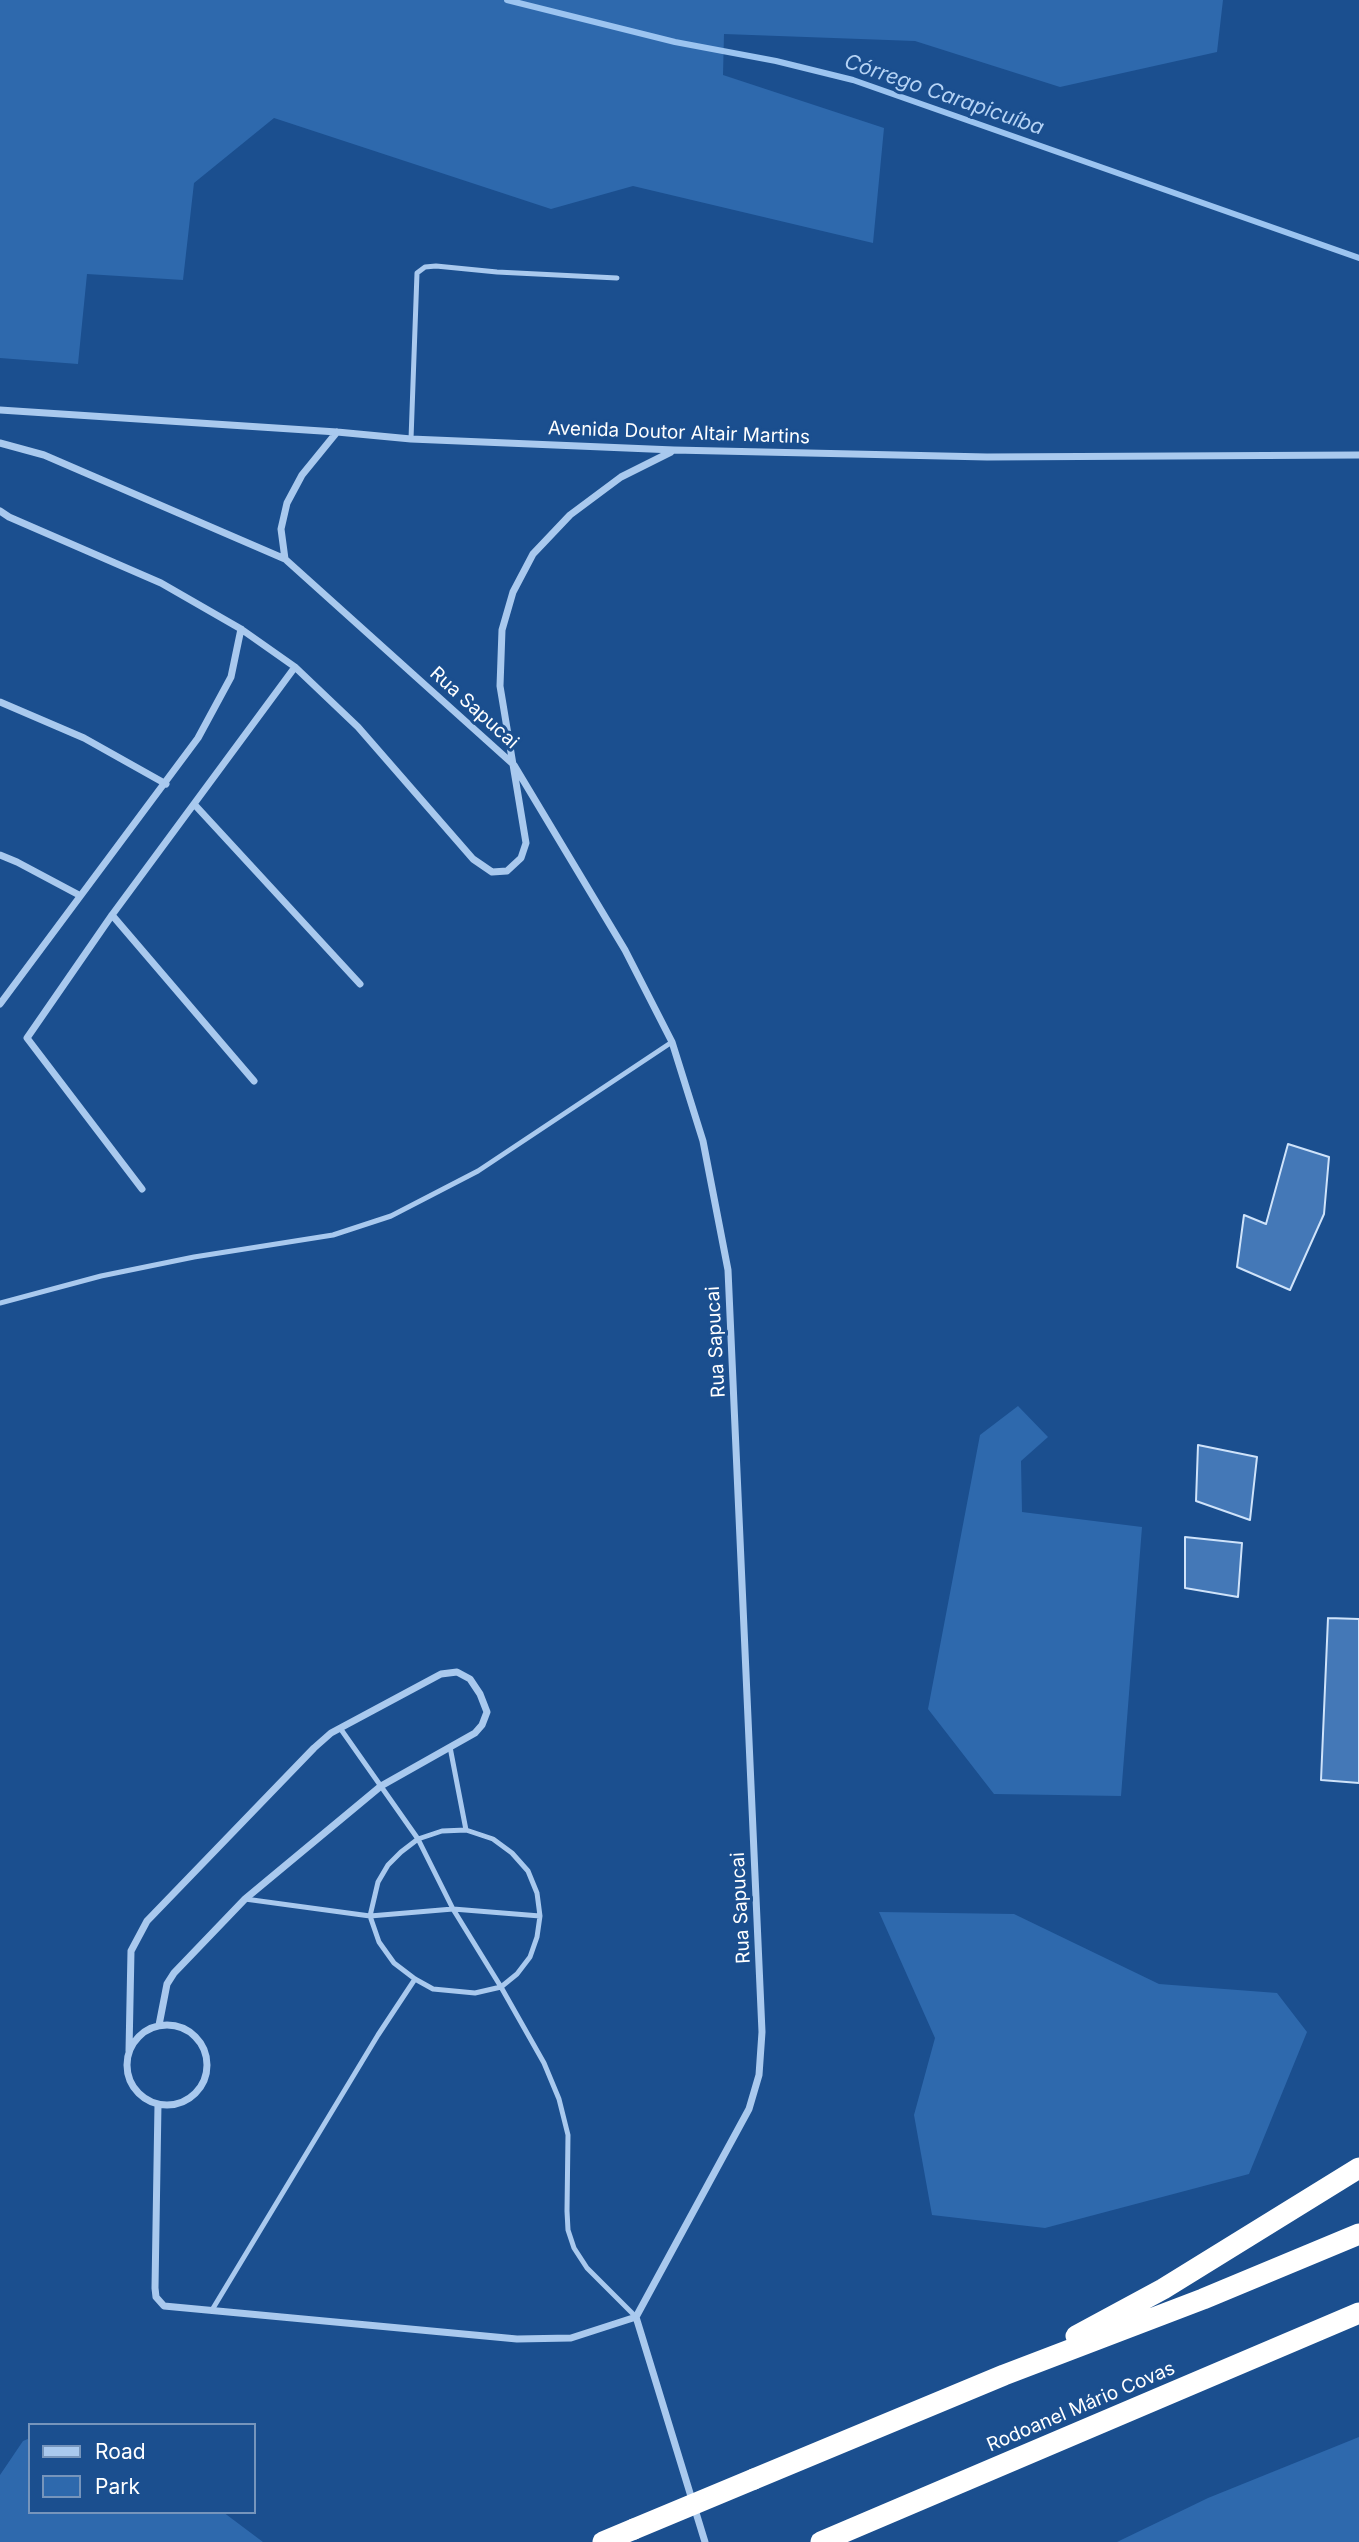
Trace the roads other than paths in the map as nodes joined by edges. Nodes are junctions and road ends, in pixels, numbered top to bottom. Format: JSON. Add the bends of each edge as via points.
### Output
{"nodes":[{"id":1,"x":617,"y":278,"type":"dead end"},
{"id":2,"x":0,"y":410,"type":"edge"},
{"id":3,"x":337,"y":432,"type":"junction"},
{"id":4,"x":411,"y":439,"type":"junction"},
{"id":5,"x":0,"y":443,"type":"edge"},
{"id":6,"x":674,"y":450,"type":"junction"},
{"id":7,"x":1359,"y":455,"type":"edge"},
{"id":8,"x":0,"y":511,"type":"edge"},
{"id":9,"x":285,"y":559,"type":"junction"},
{"id":10,"x":241,"y":629,"type":"junction"},
{"id":11,"x":295,"y":667,"type":"junction"},
{"id":12,"x":0,"y":702,"type":"edge"},
{"id":13,"x":514,"y":765,"type":"junction"},
{"id":14,"x":166,"y":784,"type":"junction"},
{"id":15,"x":194,"y":804,"type":"junction"},
{"id":16,"x":0,"y":855,"type":"edge"},
{"id":17,"x":79,"y":895,"type":"junction"},
{"id":18,"x":112,"y":915,"type":"junction"},
{"id":19,"x":360,"y":984,"type":"dead end"},
{"id":20,"x":0,"y":1004,"type":"edge"},
{"id":21,"x":672,"y":1042,"type":"junction"},
{"id":22,"x":254,"y":1081,"type":"dead end"},
{"id":23,"x":142,"y":1189,"type":"dead end"},
{"id":24,"x":0,"y":1303,"type":"edge"},
{"id":25,"x":340,"y":1728,"type":"junction"},
{"id":26,"x":450,"y":1747,"type":"junction"},
{"id":27,"x":381,"y":1786,"type":"junction"},
{"id":28,"x":467,"y":1830,"type":"junction"},
{"id":29,"x":418,"y":1839,"type":"junction"},
{"id":30,"x":245,"y":1899,"type":"junction"},
{"id":31,"x":453,"y":1909,"type":"junction"},
{"id":32,"x":370,"y":1916,"type":"junction"},
{"id":33,"x":540,"y":1916,"type":"junction"},
{"id":34,"x":415,"y":1979,"type":"junction"},
{"id":35,"x":501,"y":1987,"type":"junction"},
{"id":36,"x":159,"y":2025,"type":"junction"},
{"id":37,"x":129,"y":2051,"type":"junction"},
{"id":38,"x":158,"y":2104,"type":"junction"},
{"id":39,"x":1359,"y":2168,"type":"edge"},
{"id":40,"x":1359,"y":2234,"type":"edge"},
{"id":41,"x":211,"y":2312,"type":"junction"},
{"id":42,"x":1359,"y":2313,"type":"edge"},
{"id":43,"x":636,"y":2317,"type":"junction"},
{"id":44,"x":1004,"y":2375,"type":"junction"},
{"id":45,"x":603,"y":2542,"type":"edge"},
{"id":46,"x":705,"y":2542,"type":"edge"},
{"id":47,"x":821,"y":2542,"type":"edge"}],
"edges":[{"from":1,"to":4,"type":"lane","via":[[436,266],[417,272]]},
{"from":2,"to":3,"type":"street","name":"Avenida Doutor Altair Martins"},
{"from":3,"to":4,"type":"street","name":"Avenida Doutor Altair Martins"},
{"from":3,"to":9,"type":"street","via":[[302,475],[287,503],[281,529]]},
{"from":4,"to":6,"type":"street","name":"Avenida Doutor Altair Martins"},
{"from":5,"to":9,"type":"street","name":"Rua Sapucai","via":[[57,461]]},
{"from":6,"to":7,"type":"street","name":"Avenida Doutor Altair Martins","via":[[987,457]]},
{"from":6,"to":13,"type":"street","via":[[621,477],[570,515],[533,554],[513,592],[502,630],[500,686]]},
{"from":8,"to":10,"type":"street","via":[[161,583]]},
{"from":9,"to":13,"type":"street","name":"Rua Sapucai"},
{"from":10,"to":11,"type":"street"},
{"from":10,"to":14,"type":"street","via":[[225,690]]},
{"from":11,"to":13,"type":"street","via":[[358,727],[473,859],[492,872],[507,871],[521,858],[526,843]]},
{"from":11,"to":15,"type":"street"},
{"from":12,"to":14,"type":"street","via":[[84,738]]},
{"from":13,"to":21,"type":"street","name":"Rua Sapucai","via":[[625,950]]},
{"from":14,"to":17,"type":"street"},
{"from":15,"to":18,"type":"street"},
{"from":15,"to":19,"type":"street"},
{"from":16,"to":17,"type":"street"},
{"from":17,"to":20,"type":"street"},
{"from":18,"to":22,"type":"street"},
{"from":18,"to":23,"type":"street","via":[[27,1038]]},
{"from":21,"to":24,"type":"lane","via":[[478,1171],[391,1216],[333,1235],[194,1256]]},
{"from":21,"to":43,"type":"street","name":"Rua Sapucai","via":[[703,1141],[728,1270],[762,2032],[758,2075],[748,2109]]},
{"from":25,"to":26,"type":"street","via":[[440,1674],[457,1672],[470,1679],[487,1712],[475,1733]]},
{"from":25,"to":27,"type":"lane"},
{"from":25,"to":37,"type":"street","via":[[314,1748],[147,1921],[131,1951]]},
{"from":26,"to":27,"type":"street"},
{"from":26,"to":28,"type":"lane"},
{"from":27,"to":29,"type":"lane"},
{"from":27,"to":30,"type":"street"},
{"from":28,"to":29,"type":"lane","via":[[442,1831]]},
{"from":28,"to":33,"type":"lane","via":[[493,1839],[512,1853],[537,1893]]},
{"from":29,"to":31,"type":"lane"},
{"from":29,"to":32,"type":"lane","via":[[388,1865],[378,1882]]},
{"from":30,"to":32,"type":"lane"},
{"from":30,"to":36,"type":"street","via":[[174,1973],[167,1984]]},
{"from":31,"to":32,"type":"lane"},
{"from":31,"to":33,"type":"lane"},
{"from":31,"to":35,"type":"lane"},
{"from":32,"to":34,"type":"lane","via":[[379,1942],[394,1963]]},
{"from":33,"to":35,"type":"lane","via":[[530,1957]]},
{"from":34,"to":35,"type":"lane","via":[[452,1993]]},
{"from":34,"to":41,"type":"lane"},
{"from":35,"to":43,"type":"lane","via":[[559,2099],[568,2135],[566,2211],[574,2248],[587,2268]]},
{"from":36,"to":37,"type":"street","via":[[146,2030]]},
{"from":36,"to":38,"type":"street","via":[[173,2025],[197,2038],[207,2061],[202,2085],[194,2095],[171,2105]]},
{"from":37,"to":38,"type":"street","via":[[128,2078],[145,2099]]},
{"from":38,"to":41,"type":"street","via":[[156,2297],[170,2308]]},
{"from":39,"to":44,"type":"highway","via":[[1163,2289]]},
{"from":40,"to":44,"type":"highway"},
{"from":41,"to":43,"type":"street","via":[[517,2339],[572,2338]]},
{"from":42,"to":47,"type":"highway","name":"Rodoanel Mário Covas"},
{"from":43,"to":46,"type":"street"},
{"from":44,"to":45,"type":"highway","bridge":true}]}
